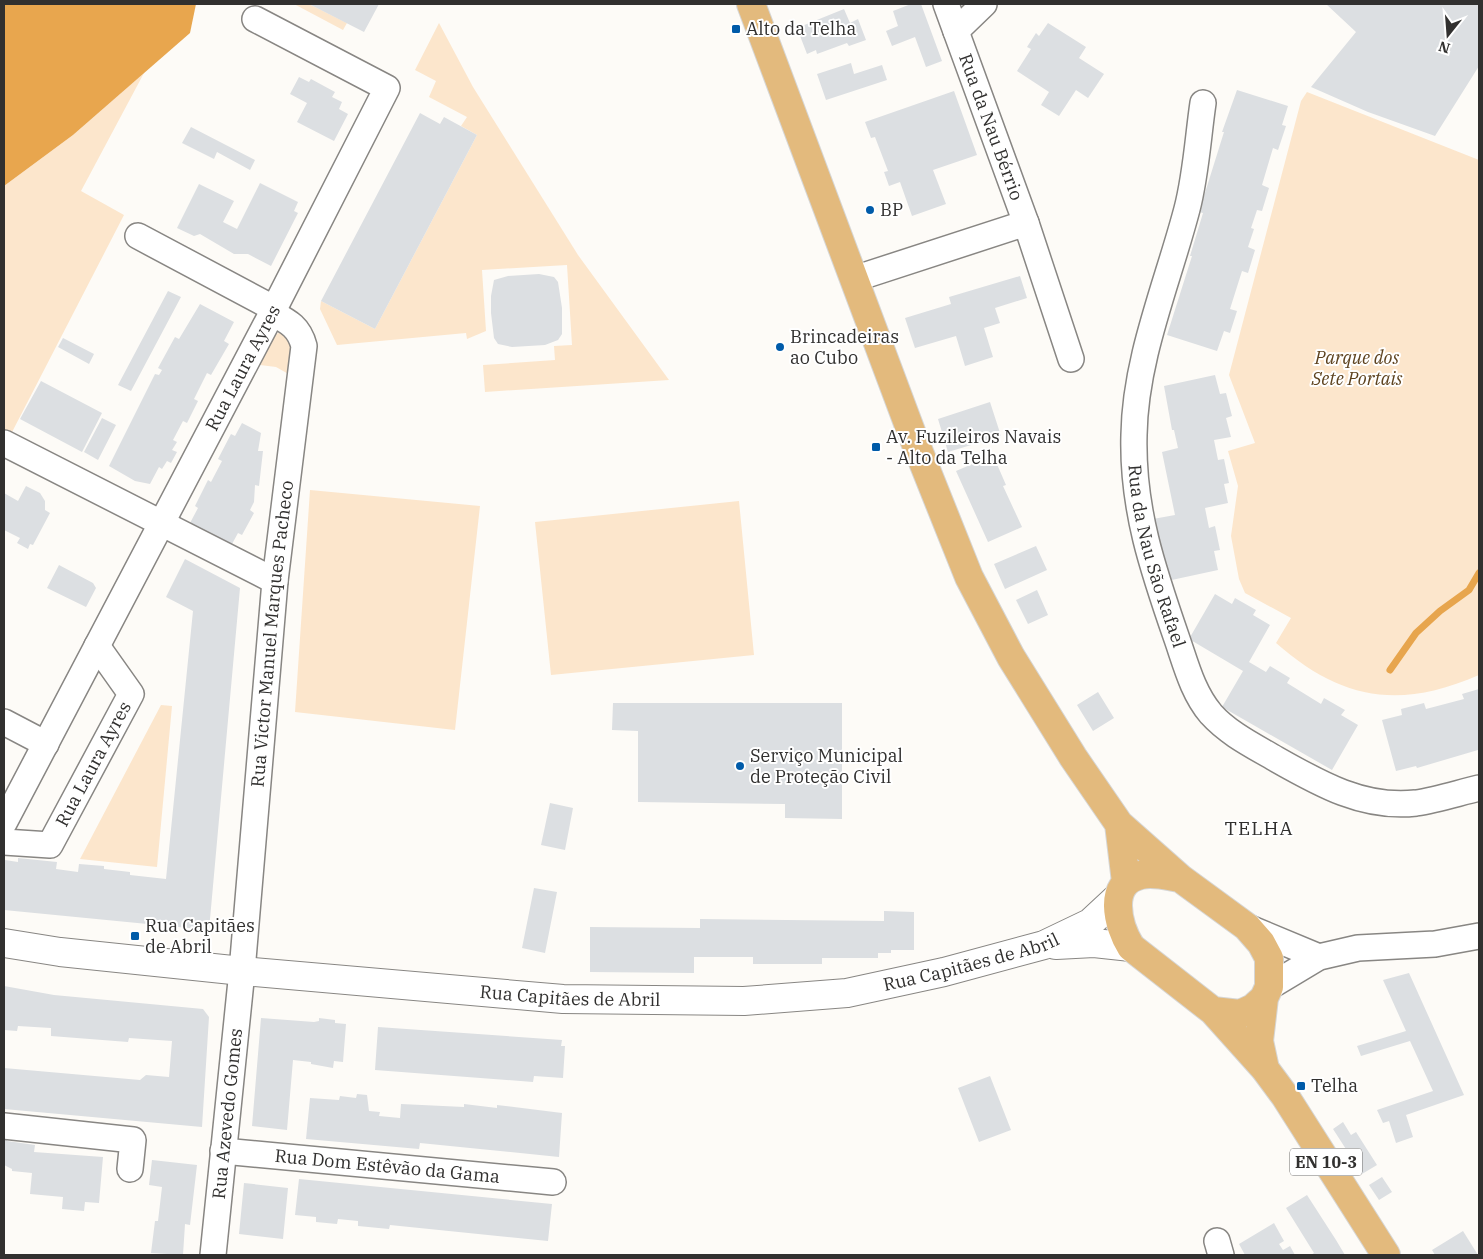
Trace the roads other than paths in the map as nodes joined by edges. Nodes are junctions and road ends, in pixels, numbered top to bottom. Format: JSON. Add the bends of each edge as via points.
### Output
{"nodes":[{"id":1,"x":751,"y":4,"type":"edge"},
{"id":2,"x":946,"y":4,"type":"edge"},
{"id":3,"x":984,"y":4,"type":"edge"},
{"id":4,"x":255,"y":19,"type":"dead end"},
{"id":5,"x":956,"y":31,"type":"junction"},
{"id":6,"x":1203,"y":103,"type":"dead end"},
{"id":7,"x":1026,"y":223,"type":"junction"},
{"id":8,"x":138,"y":236,"type":"dead end"},
{"id":9,"x":854,"y":279,"type":"junction"},
{"id":10,"x":273,"y":311,"type":"junction"},
{"id":11,"x":1071,"y":359,"type":"dead end"},
{"id":12,"x":4,"y":443,"type":"edge"},
{"id":13,"x":161,"y":525,"type":"junction"},
{"id":14,"x":276,"y":581,"type":"junction"},
{"id":15,"x":97,"y":646,"type":"junction"},
{"id":16,"x":4,"y":722,"type":"edge"},
{"id":17,"x":46,"y":744,"type":"junction"},
{"id":18,"x":1479,"y":788,"type":"edge"},
{"id":19,"x":4,"y":824,"type":"edge"},
{"id":20,"x":1119,"y":824,"type":"junction"},
{"id":21,"x":4,"y":842,"type":"edge"},
{"id":22,"x":1180,"y":878,"type":"junction"},
{"id":23,"x":1122,"y":890,"type":"junction"},
{"id":24,"x":1247,"y":927,"type":"junction"},
{"id":25,"x":1479,"y":936,"type":"edge"},
{"id":26,"x":4,"y":942,"type":"edge"},
{"id":27,"x":1044,"y":945,"type":"junction"},
{"id":28,"x":1131,"y":947,"type":"junction"},
{"id":29,"x":1319,"y":957,"type":"junction"},
{"id":30,"x":242,"y":971,"type":"junction"},
{"id":31,"x":1267,"y":992,"type":"junction"},
{"id":32,"x":1213,"y":1011,"type":"junction"},
{"id":33,"x":1265,"y":1069,"type":"junction"},
{"id":34,"x":4,"y":1126,"type":"edge"},
{"id":35,"x":223,"y":1151,"type":"junction"},
{"id":36,"x":130,"y":1169,"type":"dead end"},
{"id":37,"x":552,"y":1182,"type":"dead end"},
{"id":38,"x":212,"y":1255,"type":"edge"},
{"id":39,"x":1386,"y":1255,"type":"edge"}],
"edges":[{"from":1,"to":9,"type":"main road","number":"EN 10-3"},
{"from":2,"to":5,"type":"street","name":"Rua da Nau Bérrio"},
{"from":3,"to":5,"type":"street"},
{"from":4,"to":10,"type":"street","name":"Rua Laura Ayres","via":[[387,88]]},
{"from":5,"to":7,"type":"street","name":"Rua da Nau Bérrio"},
{"from":6,"to":18,"type":"street","name":"Rua da Nau São Rafael","via":[[1188,205],[1142,368],[1134,434],[1135,492],[1142,524],[1155,577],[1195,689],[1212,716],[1237,736],[1342,794],[1378,802],[1416,803]]},
{"from":7,"to":9,"type":"street","name":"Rua da Nau Bérrio"},
{"from":7,"to":11,"type":"street","name":"Rua da Nau Bérrio"},
{"from":8,"to":10,"type":"street","name":"Rua Victor Manuel Marques Pacheco"},
{"from":9,"to":20,"type":"main road","number":"EN 10-3","via":[[969,577],[1011,657],[1072,757]]},
{"from":10,"to":13,"type":"street","name":"Rua Laura Ayres"},
{"from":10,"to":14,"type":"street","name":"Rua Victor Manuel Marques Pacheco","via":[[293,324],[304,346]]},
{"from":12,"to":13,"type":"street"},
{"from":13,"to":14,"type":"street"},
{"from":13,"to":15,"type":"street","name":"Rua Laura Ayres"},
{"from":14,"to":30,"type":"street","name":"Rua Victor Manuel Marques Pacheco"},
{"from":15,"to":17,"type":"street","name":"Rua Laura Ayres"},
{"from":15,"to":21,"type":"street","name":"Rua Laura Ayres","via":[[131,694],[50,845]]},
{"from":16,"to":17,"type":"street"},
{"from":17,"to":19,"type":"street","name":"Rua Laura Ayres"},
{"from":20,"to":22,"type":"main road","number":"EN 10-3"},
{"from":20,"to":23,"type":"main road","number":"EN 10-3"},
{"from":22,"to":23,"type":"main road","number":"EN 10-3","via":[[1140,875]]},
{"from":22,"to":24,"type":"main road","number":"EN 10-3"},
{"from":23,"to":27,"type":"main road","name":"Rua Capitães de Abril","via":[[1090,923]]},
{"from":23,"to":28,"type":"main road","number":"EN 10-3","via":[[1117,915],[1122,933]]},
{"from":24,"to":29,"type":"street"},
{"from":24,"to":31,"type":"main road","number":"EN 10-3","via":[[1269,958]]},
{"from":25,"to":29,"type":"street","via":[[1435,944],[1358,948]]},
{"from":26,"to":30,"type":"main road","name":"Rua Capitães de Abril","via":[[60,952]]},
{"from":27,"to":28,"type":"main road","via":[[1094,943]]},
{"from":27,"to":30,"type":"main road","name":"Rua Capitães de Abril","via":[[944,972],[847,993],[744,1002],[563,999]]},
{"from":28,"to":32,"type":"main road","number":"EN 10-3"},
{"from":29,"to":31,"type":"street"},
{"from":30,"to":35,"type":"street","name":"Rua Azevedo Gomes"},
{"from":31,"to":32,"type":"main road","via":[[1253,1008],[1240,1014]]},
{"from":31,"to":33,"type":"main road","number":"EN 10-3","via":[[1259,1041]]},
{"from":32,"to":33,"type":"main road","number":"EN 10-3"},
{"from":33,"to":39,"type":"main road","number":"EN 10-3","via":[[1296,1112]]},
{"from":34,"to":36,"type":"street","via":[[133,1140]]},
{"from":35,"to":37,"type":"street","name":"Rua Dom Estêvão da Gama"},
{"from":35,"to":38,"type":"street","name":"Rua Azevedo Gomes"}]}
